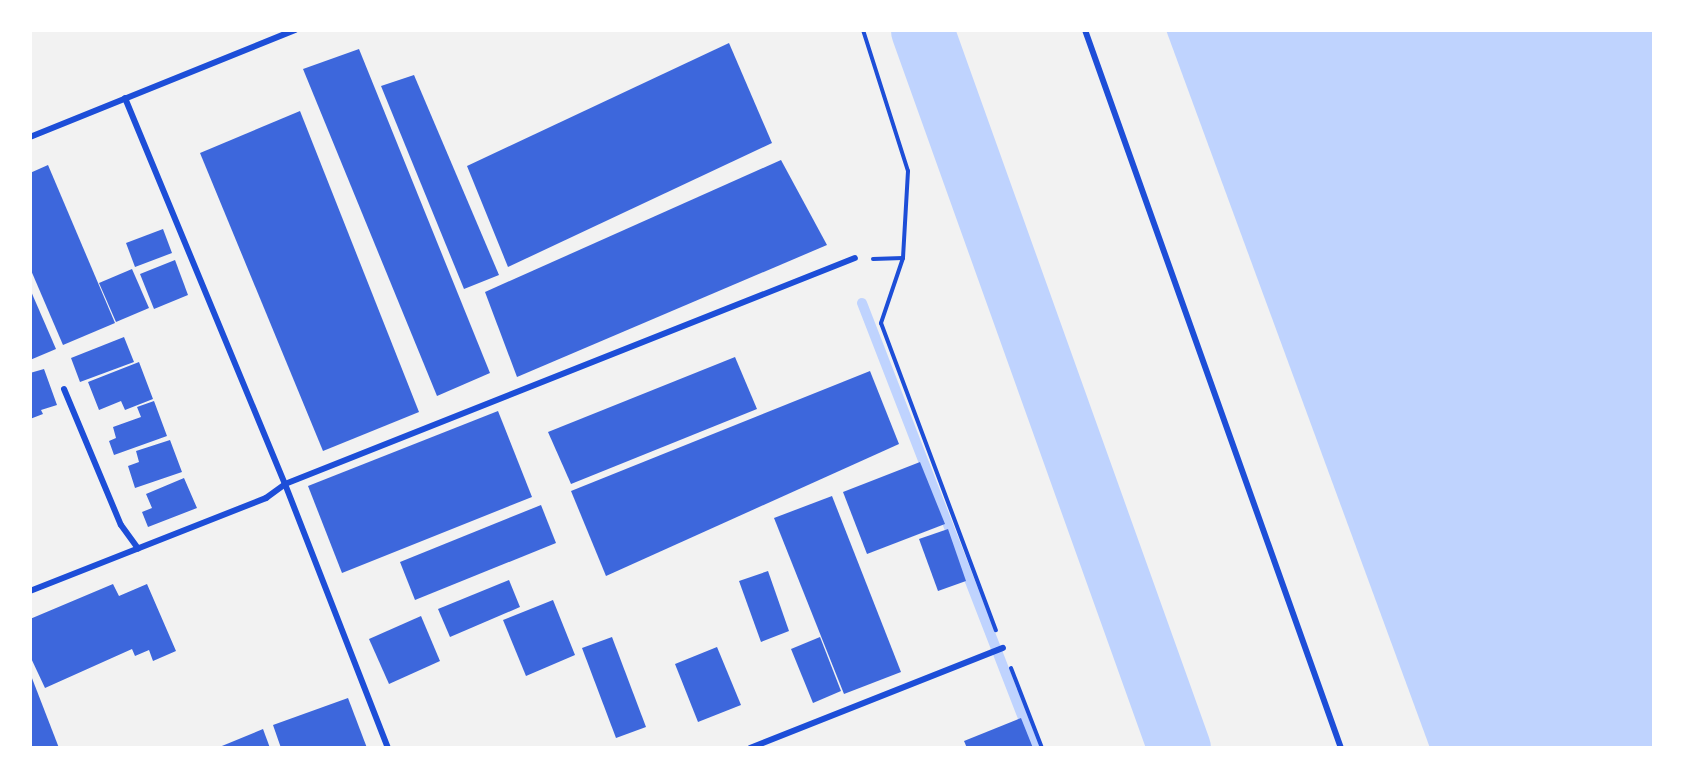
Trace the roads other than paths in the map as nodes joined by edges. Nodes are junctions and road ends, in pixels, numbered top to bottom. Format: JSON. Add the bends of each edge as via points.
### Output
{"nodes":[{"id":1,"x":295,"y":30,"type":"edge"},
{"id":2,"x":1085,"y":30,"type":"edge"},
{"id":3,"x":125,"y":98,"type":"junction"},
{"id":4,"x":30,"y":137,"type":"edge"},
{"id":5,"x":855,"y":258,"type":"road end"},
{"id":6,"x":64,"y":389,"type":"dead end"},
{"id":7,"x":285,"y":484,"type":"junction"},
{"id":8,"x":138,"y":548,"type":"junction"},
{"id":9,"x":30,"y":591,"type":"edge"},
{"id":10,"x":1003,"y":648,"type":"road end"},
{"id":11,"x":388,"y":748,"type":"edge"},
{"id":12,"x":750,"y":748,"type":"edge"},
{"id":13,"x":1341,"y":748,"type":"edge"}],
"edges":[{"from":1,"to":3,"type":"street"},
{"from":2,"to":13,"type":"street"},
{"from":3,"to":4,"type":"street"},
{"from":3,"to":7,"type":"street"},
{"from":5,"to":7,"type":"street"},
{"from":6,"to":8,"type":"street","via":[[121,525]]},
{"from":7,"to":8,"type":"street","via":[[266,498]]},
{"from":7,"to":11,"type":"street"},
{"from":8,"to":9,"type":"street"},
{"from":10,"to":12,"type":"street"}]}
